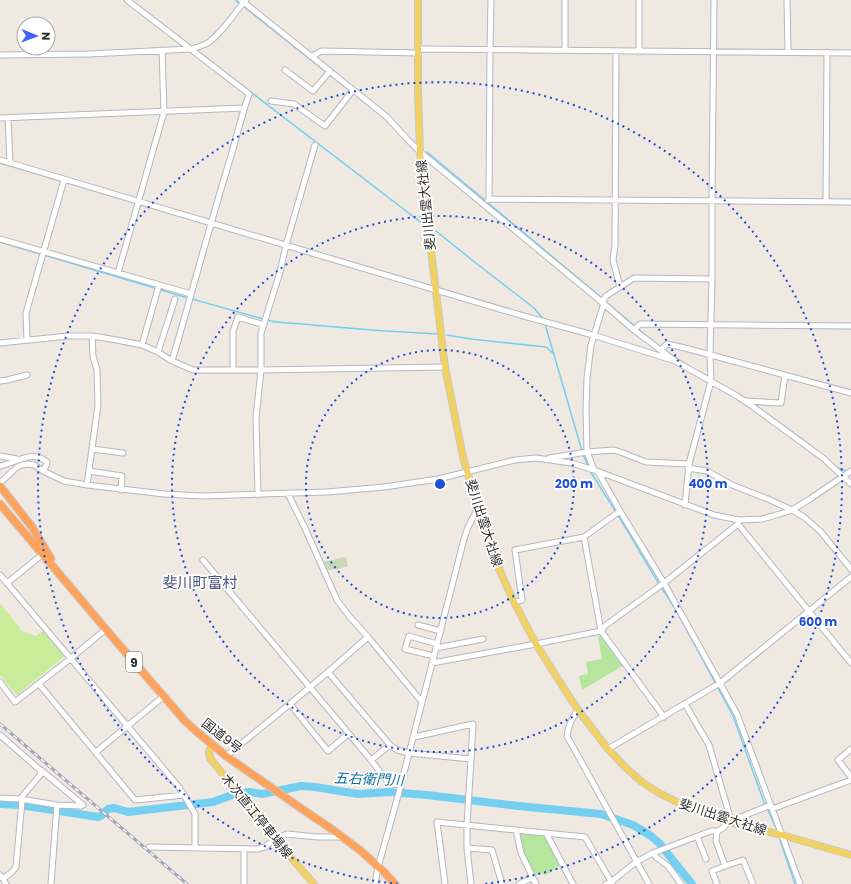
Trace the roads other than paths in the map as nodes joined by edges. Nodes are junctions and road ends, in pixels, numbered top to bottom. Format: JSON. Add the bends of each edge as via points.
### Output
{"nodes":[{"id":1,"x":127,"y":0,"type":"edge"},
{"id":2,"x":418,"y":0,"type":"edge"},
{"id":3,"x":491,"y":0,"type":"edge"},
{"id":4,"x":565,"y":0,"type":"edge"},
{"id":5,"x":639,"y":0,"type":"edge"},
{"id":6,"x":714,"y":0,"type":"edge"},
{"id":7,"x":787,"y":0,"type":"edge"},
{"id":8,"x":244,"y":1,"type":"edge"},
{"id":9,"x":191,"y":49,"type":"junction"},
{"id":10,"x":162,"y":50,"type":"junction"},
{"id":11,"x":490,"y":50,"type":"junction"},
{"id":12,"x":565,"y":50,"type":"junction"},
{"id":13,"x":418,"y":51,"type":"junction"},
{"id":14,"x":616,"y":51,"type":"junction"},
{"id":15,"x":639,"y":52,"type":"junction"},
{"id":16,"x":713,"y":52,"type":"junction"},
{"id":17,"x":788,"y":52,"type":"junction"},
{"id":18,"x":827,"y":52,"type":"junction"},
{"id":19,"x":851,"y":53,"type":"edge"},
{"id":20,"x":0,"y":55,"type":"edge"},
{"id":21,"x":312,"y":56,"type":"junction"},
{"id":22,"x":285,"y":70,"type":"dead end"},
{"id":23,"x":330,"y":70,"type":"junction"},
{"id":24,"x":353,"y":90,"type":"junction"},
{"id":25,"x":270,"y":101,"type":"dead end"},
{"id":26,"x":244,"y":108,"type":"junction"},
{"id":27,"x":164,"y":112,"type":"junction"},
{"id":28,"x":0,"y":118,"type":"edge"},
{"id":29,"x":8,"y":118,"type":"junction"},
{"id":30,"x":315,"y":144,"type":"dead end"},
{"id":31,"x":420,"y":152,"type":"junction"},
{"id":32,"x":0,"y":160,"type":"edge"},
{"id":33,"x":10,"y":163,"type":"junction"},
{"id":34,"x":64,"y":180,"type":"junction"},
{"id":35,"x":489,"y":199,"type":"junction"},
{"id":36,"x":616,"y":200,"type":"junction"},
{"id":37,"x":712,"y":200,"type":"junction"},
{"id":38,"x":138,"y":202,"type":"junction"},
{"id":39,"x":826,"y":202,"type":"junction"},
{"id":40,"x":851,"y":202,"type":"edge"},
{"id":41,"x":484,"y":204,"type":"junction"},
{"id":42,"x":211,"y":223,"type":"junction"},
{"id":43,"x":0,"y":239,"type":"edge"},
{"id":44,"x":286,"y":245,"type":"junction"},
{"id":45,"x":44,"y":252,"type":"junction"},
{"id":46,"x":118,"y":273,"type":"junction"},
{"id":47,"x":712,"y":279,"type":"junction"},
{"id":48,"x":159,"y":285,"type":"junction"},
{"id":49,"x":620,"y":287,"type":"junction"},
{"id":50,"x":436,"y":290,"type":"junction"},
{"id":51,"x":191,"y":294,"type":"junction"},
{"id":52,"x":175,"y":299,"type":"dead end"},
{"id":53,"x":603,"y":303,"type":"junction"},
{"id":54,"x":264,"y":325,"type":"junction"},
{"id":55,"x":711,"y":325,"type":"junction"},
{"id":56,"x":851,"y":326,"type":"edge"},
{"id":57,"x":634,"y":330,"type":"junction"},
{"id":58,"x":92,"y":336,"type":"junction"},
{"id":59,"x":593,"y":336,"type":"junction"},
{"id":60,"x":27,"y":340,"type":"junction"},
{"id":61,"x":0,"y":343,"type":"edge"},
{"id":62,"x":142,"y":345,"type":"junction"},
{"id":63,"x":661,"y":350,"type":"junction"},
{"id":64,"x":158,"y":352,"type":"junction"},
{"id":65,"x":710,"y":355,"type":"junction"},
{"id":66,"x":172,"y":361,"type":"junction"},
{"id":67,"x":675,"y":361,"type":"junction"},
{"id":68,"x":445,"y":367,"type":"junction"},
{"id":69,"x":233,"y":370,"type":"junction"},
{"id":70,"x":261,"y":370,"type":"junction"},
{"id":71,"x":28,"y":375,"type":"dead end"},
{"id":72,"x":785,"y":375,"type":"junction"},
{"id":73,"x":0,"y":381,"type":"edge"},
{"id":74,"x":711,"y":381,"type":"junction"},
{"id":75,"x":851,"y":393,"type":"edge"},
{"id":76,"x":745,"y":401,"type":"junction"},
{"id":77,"x":92,"y":449,"type":"junction"},
{"id":78,"x":588,"y":452,"type":"junction"},
{"id":79,"x":123,"y":453,"type":"dead end"},
{"id":80,"x":0,"y":456,"type":"edge"},
{"id":81,"x":544,"y":458,"type":"junction"},
{"id":82,"x":18,"y":460,"type":"junction"},
{"id":83,"x":0,"y":466,"type":"edge"},
{"id":84,"x":688,"y":466,"type":"junction"},
{"id":85,"x":43,"y":471,"type":"junction"},
{"id":86,"x":89,"y":471,"type":"junction"},
{"id":87,"x":596,"y":471,"type":"junction"},
{"id":88,"x":851,"y":471,"type":"edge"},
{"id":89,"x":468,"y":472,"type":"junction"},
{"id":90,"x":842,"y":477,"type":"junction"},
{"id":91,"x":851,"y":484,"type":"edge"},
{"id":92,"x":0,"y":485,"type":"edge"},
{"id":93,"x":87,"y":485,"type":"junction"},
{"id":94,"x":121,"y":490,"type":"junction"},
{"id":95,"x":288,"y":494,"type":"junction"},
{"id":96,"x":258,"y":495,"type":"junction"},
{"id":97,"x":0,"y":504,"type":"edge"},
{"id":98,"x":685,"y":505,"type":"junction"},
{"id":99,"x":478,"y":508,"type":"junction"},
{"id":100,"x":792,"y":510,"type":"junction"},
{"id":101,"x":620,"y":511,"type":"junction"},
{"id":102,"x":738,"y":522,"type":"junction"},
{"id":103,"x":584,"y":537,"type":"junction"},
{"id":104,"x":43,"y":554,"type":"junction"},
{"id":105,"x":203,"y":560,"type":"dead end"},
{"id":106,"x":851,"y":569,"type":"edge"},
{"id":107,"x":0,"y":574,"type":"edge"},
{"id":108,"x":61,"y":576,"type":"junction"},
{"id":109,"x":851,"y":577,"type":"edge"},
{"id":110,"x":7,"y":583,"type":"junction"},
{"id":111,"x":664,"y":583,"type":"junction"},
{"id":112,"x":514,"y":602,"type":"junction"},
{"id":113,"x":809,"y":611,"type":"junction"},
{"id":114,"x":418,"y":625,"type":"dead end"},
{"id":115,"x":106,"y":629,"type":"junction"},
{"id":116,"x":441,"y":631,"type":"junction"},
{"id":117,"x":601,"y":631,"type":"junction"},
{"id":118,"x":368,"y":637,"type":"junction"},
{"id":119,"x":483,"y":639,"type":"dead end"},
{"id":120,"x":536,"y":644,"type":"junction"},
{"id":121,"x":437,"y":646,"type":"junction"},
{"id":122,"x":434,"y":656,"type":"junction"},
{"id":123,"x":70,"y":659,"type":"junction"},
{"id":124,"x":432,"y":663,"type":"junction"},
{"id":125,"x":851,"y":664,"type":"edge"},
{"id":126,"x":328,"y":672,"type":"junction"},
{"id":127,"x":0,"y":682,"type":"edge"},
{"id":128,"x":720,"y":683,"type":"junction"},
{"id":129,"x":38,"y":684,"type":"junction"},
{"id":130,"x":309,"y":687,"type":"junction"},
{"id":131,"x":164,"y":696,"type":"junction"},
{"id":132,"x":422,"y":702,"type":"junction"},
{"id":133,"x":290,"y":704,"type":"junction"},
{"id":134,"x":685,"y":704,"type":"junction"},
{"id":135,"x":578,"y":710,"type":"junction"},
{"id":136,"x":664,"y":717,"type":"junction"},
{"id":137,"x":127,"y":726,"type":"junction"},
{"id":138,"x":348,"y":734,"type":"junction"},
{"id":139,"x":0,"y":735,"type":"edge"},
{"id":140,"x":414,"y":736,"type":"junction"},
{"id":141,"x":212,"y":744,"type":"junction"},
{"id":142,"x":390,"y":745,"type":"junction"},
{"id":143,"x":608,"y":749,"type":"junction"},
{"id":144,"x":851,"y":749,"type":"edge"},
{"id":145,"x":96,"y":752,"type":"junction"},
{"id":146,"x":409,"y":753,"type":"junction"},
{"id":147,"x":226,"y":756,"type":"junction"},
{"id":148,"x":471,"y":759,"type":"junction"},
{"id":149,"x":371,"y":760,"type":"junction"},
{"id":150,"x":40,"y":770,"type":"junction"},
{"id":151,"x":851,"y":779,"type":"edge"},
{"id":152,"x":400,"y":786,"type":"junction"},
{"id":153,"x":184,"y":795,"type":"junction"},
{"id":154,"x":0,"y":798,"type":"edge"},
{"id":155,"x":20,"y":799,"type":"junction"},
{"id":156,"x":57,"y":805,"type":"junction"},
{"id":157,"x":771,"y":807,"type":"junction"},
{"id":158,"x":729,"y":821,"type":"junction"},
{"id":159,"x":467,"y":824,"type":"junction"},
{"id":160,"x":736,"y":824,"type":"junction"},
{"id":161,"x":516,"y":830,"type":"junction"},
{"id":162,"x":717,"y":831,"type":"junction"},
{"id":163,"x":546,"y":833,"type":"junction"},
{"id":164,"x":782,"y":835,"type":"junction"},
{"id":165,"x":697,"y":836,"type":"junction"},
{"id":166,"x":342,"y":837,"type":"junction"},
{"id":167,"x":276,"y":839,"type":"junction"},
{"id":168,"x":149,"y":847,"type":"dead end"},
{"id":169,"x":195,"y":848,"type":"junction"},
{"id":170,"x":467,"y":848,"type":"junction"},
{"id":171,"x":244,"y":849,"type":"junction"},
{"id":172,"x":653,"y":853,"type":"junction"},
{"id":173,"x":851,"y":855,"type":"edge"},
{"id":174,"x":706,"y":859,"type":"dead end"},
{"id":175,"x":636,"y":862,"type":"junction"},
{"id":176,"x":726,"y":866,"type":"junction"},
{"id":177,"x":378,"y":867,"type":"junction"},
{"id":178,"x":2,"y":877,"type":"edge"},
{"id":179,"x":532,"y":878,"type":"junction"},
{"id":180,"x":610,"y":883,"type":"edge"},
{"id":181,"x":6,"y":884,"type":"edge"},
{"id":182,"x":51,"y":884,"type":"edge"},
{"id":183,"x":244,"y":884,"type":"edge"},
{"id":184,"x":314,"y":884,"type":"edge"},
{"id":185,"x":375,"y":884,"type":"edge"},
{"id":186,"x":395,"y":884,"type":"edge"},
{"id":187,"x":444,"y":884,"type":"edge"},
{"id":188,"x":471,"y":884,"type":"edge"},
{"id":189,"x":502,"y":884,"type":"edge"},
{"id":190,"x":519,"y":884,"type":"edge"},
{"id":191,"x":536,"y":884,"type":"edge"},
{"id":192,"x":574,"y":884,"type":"edge"},
{"id":193,"x":649,"y":884,"type":"edge"},
{"id":194,"x":681,"y":884,"type":"edge"},
{"id":195,"x":717,"y":884,"type":"edge"},
{"id":196,"x":753,"y":884,"type":"edge"},
{"id":197,"x":800,"y":884,"type":"edge"}],
"edges":[{"from":1,"to":9,"type":"street"},
{"from":2,"to":13,"type":"main road","name":"斐川出雲大社線"},
{"from":3,"to":11,"type":"street"},
{"from":4,"to":12,"type":"street"},
{"from":5,"to":15,"type":"street"},
{"from":6,"to":16,"type":"street"},
{"from":7,"to":17,"type":"street"},
{"from":8,"to":9,"type":"street","via":[[208,43]]},
{"from":8,"to":21,"type":"street"},
{"from":9,"to":10,"type":"street"},
{"from":9,"to":26,"type":"street","via":[[249,94]]},
{"from":10,"to":20,"type":"street"},
{"from":10,"to":27,"type":"street"},
{"from":11,"to":12,"type":"street"},
{"from":11,"to":13,"type":"street"},
{"from":11,"to":35,"type":"street"},
{"from":12,"to":14,"type":"street"},
{"from":13,"to":21,"type":"street","via":[[322,51]]},
{"from":13,"to":31,"type":"main road","name":"斐川出雲大社線"},
{"from":14,"to":15,"type":"street"},
{"from":14,"to":36,"type":"street"},
{"from":15,"to":16,"type":"street"},
{"from":16,"to":17,"type":"street"},
{"from":16,"to":37,"type":"street"},
{"from":17,"to":18,"type":"street"},
{"from":18,"to":19,"type":"street"},
{"from":18,"to":39,"type":"street"},
{"from":21,"to":23,"type":"street"},
{"from":22,"to":23,"type":"street","via":[[313,91]]},
{"from":23,"to":24,"type":"street"},
{"from":24,"to":25,"type":"street","via":[[325,126],[294,104]]},
{"from":24,"to":31,"type":"street","via":[[387,117]]},
{"from":26,"to":27,"type":"street"},
{"from":26,"to":42,"type":"street"},
{"from":27,"to":29,"type":"street"},
{"from":27,"to":38,"type":"street"},
{"from":28,"to":29,"type":"street"},
{"from":29,"to":33,"type":"street"},
{"from":30,"to":44,"type":"street"},
{"from":31,"to":41,"type":"street"},
{"from":31,"to":50,"type":"main road","name":"斐川出雲大社線"},
{"from":32,"to":33,"type":"street"},
{"from":33,"to":34,"type":"street"},
{"from":34,"to":38,"type":"street"},
{"from":34,"to":45,"type":"street"},
{"from":35,"to":36,"type":"street"},
{"from":35,"to":41,"type":"street"},
{"from":36,"to":37,"type":"street"},
{"from":36,"to":49,"type":"street","via":[[616,245],[613,260]]},
{"from":37,"to":39,"type":"street"},
{"from":37,"to":47,"type":"street"},
{"from":38,"to":42,"type":"street"},
{"from":38,"to":46,"type":"street"},
{"from":39,"to":40,"type":"street"},
{"from":41,"to":53,"type":"street"},
{"from":42,"to":44,"type":"street"},
{"from":42,"to":51,"type":"street"},
{"from":43,"to":45,"type":"street"},
{"from":44,"to":50,"type":"street"},
{"from":44,"to":54,"type":"street"},
{"from":45,"to":46,"type":"street"},
{"from":45,"to":60,"type":"street","via":[[26,313]]},
{"from":46,"to":48,"type":"street"},
{"from":47,"to":49,"type":"street","via":[[634,278]]},
{"from":47,"to":55,"type":"street"},
{"from":48,"to":51,"type":"street"},
{"from":48,"to":62,"type":"street"},
{"from":49,"to":53,"type":"street","via":[[606,296]]},
{"from":50,"to":59,"type":"street"},
{"from":50,"to":68,"type":"main road","name":"斐川出雲大社線"},
{"from":51,"to":66,"type":"street"},
{"from":52,"to":64,"type":"street"},
{"from":53,"to":57,"type":"street"},
{"from":53,"to":59,"type":"street"},
{"from":54,"to":69,"type":"street","via":[[238,317],[233,331]]},
{"from":54,"to":70,"type":"street","via":[[261,333]]},
{"from":55,"to":56,"type":"street"},
{"from":55,"to":57,"type":"street","via":[[640,324]]},
{"from":55,"to":65,"type":"street"},
{"from":57,"to":63,"type":"street"},
{"from":58,"to":60,"type":"street"},
{"from":58,"to":62,"type":"street"},
{"from":58,"to":77,"type":"street","via":[[97,370],[98,405]]},
{"from":59,"to":67,"type":"street"},
{"from":59,"to":78,"type":"street","via":[[587,378]]},
{"from":60,"to":61,"type":"street"},
{"from":62,"to":64,"type":"street"},
{"from":63,"to":65,"type":"street","via":[[667,344]]},
{"from":63,"to":67,"type":"street"},
{"from":64,"to":66,"type":"street"},
{"from":65,"to":72,"type":"street"},
{"from":65,"to":74,"type":"street"},
{"from":66,"to":69,"type":"street","via":[[193,370]]},
{"from":67,"to":74,"type":"street"},
{"from":68,"to":70,"type":"street"},
{"from":68,"to":89,"type":"main road","name":"斐川出雲大社線"},
{"from":69,"to":70,"type":"street"},
{"from":70,"to":96,"type":"street","via":[[256,418]]},
{"from":71,"to":73,"type":"street"},
{"from":72,"to":75,"type":"street"},
{"from":72,"to":76,"type":"street","via":[[781,403]]},
{"from":74,"to":76,"type":"street"},
{"from":74,"to":84,"type":"street"},
{"from":76,"to":90,"type":"street","via":[[823,458]]},
{"from":77,"to":79,"type":"street"},
{"from":77,"to":86,"type":"street"},
{"from":78,"to":81,"type":"street"},
{"from":78,"to":84,"type":"street","via":[[614,450],[646,462]]},
{"from":78,"to":87,"type":"street"},
{"from":80,"to":82,"type":"street"},
{"from":81,"to":87,"type":"street","via":[[571,462]]},
{"from":81,"to":89,"type":"street","via":[[516,460]]},
{"from":82,"to":83,"type":"street"},
{"from":82,"to":85,"type":"street","via":[[34,456],[43,458],[47,462]]},
{"from":84,"to":98,"type":"street"},
{"from":84,"to":100,"type":"street","via":[[707,471],[732,485]]},
{"from":85,"to":92,"type":"street","via":[[34,465],[22,465]]},
{"from":85,"to":93,"type":"street","via":[[64,481]]},
{"from":86,"to":93,"type":"street"},
{"from":86,"to":94,"type":"street","via":[[122,476]]},
{"from":87,"to":98,"type":"street"},
{"from":87,"to":101,"type":"street"},
{"from":88,"to":90,"type":"street"},
{"from":89,"to":95,"type":"street","via":[[384,487]]},
{"from":89,"to":99,"type":"main road","name":"斐川出雲大社線"},
{"from":90,"to":91,"type":"street"},
{"from":90,"to":100,"type":"street"},
{"from":92,"to":108,"type":"highway","name":"国道9号","number":"9","via":[[32,527]]},
{"from":93,"to":94,"type":"street"},
{"from":94,"to":96,"type":"street","via":[[202,496]]},
{"from":95,"to":96,"type":"street"},
{"from":95,"to":118,"type":"street","via":[[337,600]]},
{"from":97,"to":104,"type":"highway","name":"国道9号","number":"9"},
{"from":98,"to":102,"type":"street"},
{"from":99,"to":112,"type":"main road","name":"斐川出雲大社線","via":[[499,569]]},
{"from":99,"to":116,"type":"street","via":[[464,539]]},
{"from":100,"to":102,"type":"street","via":[[762,519]]},
{"from":100,"to":106,"type":"street","via":[[821,532]]},
{"from":101,"to":103,"type":"street"},
{"from":101,"to":111,"type":"street"},
{"from":102,"to":111,"type":"street"},
{"from":102,"to":113,"type":"street"},
{"from":103,"to":112,"type":"street","via":[[515,550],[522,600]]},
{"from":103,"to":117,"type":"street"},
{"from":104,"to":108,"type":"highway","name":"国道9号","number":"9"},
{"from":104,"to":110,"type":"street"},
{"from":105,"to":130,"type":"street"},
{"from":107,"to":110,"type":"street"},
{"from":108,"to":115,"type":"highway","name":"国道9号","number":"9"},
{"from":109,"to":113,"type":"street"},
{"from":110,"to":123,"type":"street"},
{"from":111,"to":117,"type":"street"},
{"from":111,"to":128,"type":"street"},
{"from":112,"to":120,"type":"main road","name":"斐川出雲大社線"},
{"from":113,"to":125,"type":"street"},
{"from":113,"to":128,"type":"street"},
{"from":114,"to":116,"type":"street"},
{"from":115,"to":123,"type":"street"},
{"from":115,"to":131,"type":"highway","name":"国道9号","number":"9"},
{"from":116,"to":121,"type":"street"},
{"from":117,"to":120,"type":"street"},
{"from":117,"to":136,"type":"street"},
{"from":118,"to":126,"type":"street"},
{"from":118,"to":132,"type":"street"},
{"from":119,"to":121,"type":"street"},
{"from":120,"to":124,"type":"street"},
{"from":120,"to":135,"type":"main road","name":"斐川出雲大社線"},
{"from":121,"to":122,"type":"street"},
{"from":121,"to":122,"type":"street","via":[[409,636],[405,649]]},
{"from":122,"to":124,"type":"street"},
{"from":123,"to":129,"type":"street"},
{"from":123,"to":137,"type":"street"},
{"from":124,"to":132,"type":"street"},
{"from":126,"to":130,"type":"street"},
{"from":126,"to":142,"type":"street"},
{"from":127,"to":129,"type":"street","via":[[15,702]]},
{"from":128,"to":134,"type":"street"},
{"from":128,"to":157,"type":"street","via":[[737,714]]},
{"from":129,"to":145,"type":"street"},
{"from":130,"to":133,"type":"street"},
{"from":130,"to":138,"type":"street"},
{"from":131,"to":137,"type":"street"},
{"from":131,"to":141,"type":"highway","name":"国道9号","number":"9","via":[[186,722]]},
{"from":132,"to":140,"type":"street"},
{"from":133,"to":138,"type":"street","via":[[328,751]]},
{"from":133,"to":147,"type":"street"},
{"from":134,"to":136,"type":"street"},
{"from":134,"to":158,"type":"street","via":[[709,745]]},
{"from":135,"to":143,"type":"main road","name":"斐川出雲大社線"},
{"from":135,"to":175,"type":"street","via":[[568,728],[567,736]]},
{"from":136,"to":143,"type":"street"},
{"from":137,"to":145,"type":"street"},
{"from":137,"to":153,"type":"street"},
{"from":138,"to":149,"type":"street"},
{"from":139,"to":150,"type":"street"},
{"from":140,"to":146,"type":"street"},
{"from":140,"to":148,"type":"street","via":[[473,724]]},
{"from":141,"to":147,"type":"highway","name":"国道9号","number":"9"},
{"from":141,"to":167,"type":"main road","name":"木次直江停車場線","via":[[210,758]]},
{"from":142,"to":146,"type":"street"},
{"from":142,"to":149,"type":"street"},
{"from":143,"to":158,"type":"main road","name":"斐川出雲大社線","via":[[642,782],[659,793],[687,808]]},
{"from":144,"to":151,"type":"street","via":[[838,760]]},
{"from":145,"to":153,"type":"street","via":[[135,800]]},
{"from":146,"to":148,"type":"street"},
{"from":146,"to":152,"type":"street"},
{"from":147,"to":166,"type":"highway","name":"国道9号","number":"9"},
{"from":148,"to":159,"type":"street"},
{"from":149,"to":152,"type":"street","via":[[387,782]]},
{"from":150,"to":155,"type":"street","via":[[41,774]]},
{"from":150,"to":156,"type":"street","via":[[83,805]]},
{"from":151,"to":157,"type":"street"},
{"from":152,"to":177,"type":"street"},
{"from":153,"to":169,"type":"street","via":[[195,814]]},
{"from":154,"to":155,"type":"street"},
{"from":155,"to":156,"type":"street"},
{"from":155,"to":178,"type":"street","via":[[22,801],[16,867]]},
{"from":156,"to":182,"type":"street"},
{"from":157,"to":160,"type":"street","via":[[738,818]]},
{"from":157,"to":164,"type":"street"},
{"from":158,"to":160,"type":"main road","name":"斐川出雲大社線"},
{"from":158,"to":162,"type":"street"},
{"from":159,"to":161,"type":"street"},
{"from":159,"to":170,"type":"street"},
{"from":159,"to":187,"type":"street","via":[[437,822]]},
{"from":160,"to":164,"type":"main road","name":"斐川出雲大社線"},
{"from":161,"to":163,"type":"street"},
{"from":161,"to":179,"type":"street","via":[[521,853]]},
{"from":162,"to":165,"type":"street","via":[[711,830]]},
{"from":162,"to":176,"type":"street","via":[[716,842]]},
{"from":163,"to":180,"type":"street","via":[[585,837]]},
{"from":163,"to":192,"type":"street"},
{"from":164,"to":173,"type":"main road","name":"斐川出雲大社線"},
{"from":164,"to":197,"type":"street"},
{"from":165,"to":172,"type":"street"},
{"from":165,"to":174,"type":"street"},
{"from":166,"to":167,"type":"street","via":[[287,834]]},
{"from":166,"to":177,"type":"highway","name":"国道9号","number":"9"},
{"from":167,"to":171,"type":"street","via":[[265,847]]},
{"from":167,"to":184,"type":"main road","name":"木次直江停車場線"},
{"from":168,"to":169,"type":"street"},
{"from":169,"to":171,"type":"street"},
{"from":170,"to":188,"type":"street"},
{"from":170,"to":189,"type":"street","via":[[492,850]]},
{"from":171,"to":183,"type":"street"},
{"from":172,"to":175,"type":"street"},
{"from":172,"to":194,"type":"street","via":[[668,866]]},
{"from":175,"to":180,"type":"street"},
{"from":175,"to":193,"type":"street"},
{"from":176,"to":195,"type":"street","via":[[712,871]]},
{"from":176,"to":196,"type":"street","via":[[743,860]]},
{"from":177,"to":185,"type":"street"},
{"from":177,"to":186,"type":"highway","name":"国道9号","number":"9"},
{"from":178,"to":181,"type":"street"},
{"from":179,"to":190,"type":"street"},
{"from":179,"to":191,"type":"street"}]}
